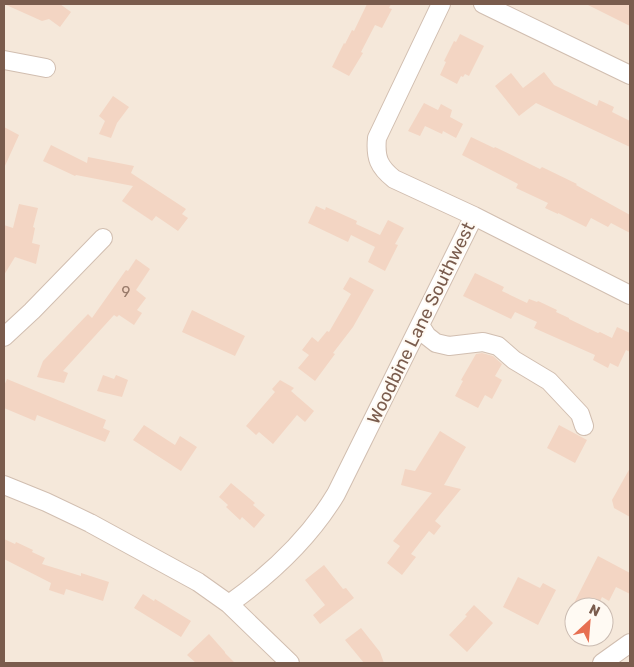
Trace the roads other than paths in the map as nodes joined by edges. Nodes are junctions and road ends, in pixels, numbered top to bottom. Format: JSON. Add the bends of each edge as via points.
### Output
{"nodes":[{"id":1,"x":441,"y":4,"type":"edge"},
{"id":2,"x":483,"y":4,"type":"edge"},
{"id":3,"x":4,"y":60,"type":"edge"},
{"id":4,"x":46,"y":68,"type":"dead end"},
{"id":5,"x":630,"y":75,"type":"edge"},
{"id":6,"x":474,"y":216,"type":"junction"},
{"id":7,"x":103,"y":238,"type":"dead end"},
{"id":8,"x":630,"y":295,"type":"edge"},
{"id":9,"x":420,"y":325,"type":"junction"},
{"id":10,"x":4,"y":337,"type":"edge"},
{"id":11,"x":584,"y":426,"type":"dead end"},
{"id":12,"x":4,"y":485,"type":"edge"},
{"id":13,"x":229,"y":604,"type":"junction"},
{"id":14,"x":630,"y":643,"type":"edge"},
{"id":15,"x":290,"y":663,"type":"edge"},
{"id":16,"x":602,"y":663,"type":"edge"}],
"edges":[{"from":1,"to":6,"type":"street","name":"Woodbine Lane Southwest","via":[[377,138],[376,151],[384,171],[394,179]]},
{"from":2,"to":5,"type":"street"},
{"from":3,"to":4,"type":"street"},
{"from":6,"to":8,"type":"street"},
{"from":6,"to":9,"type":"street","name":"Woodbine Lane Southwest"},
{"from":7,"to":10,"type":"street"},
{"from":9,"to":11,"type":"street","via":[[427,336],[443,345],[483,342],[498,346],[548,382],[580,414]]},
{"from":9,"to":13,"type":"street","name":"Woodbine Lane Southwest","via":[[325,512],[303,540],[252,588]]},
{"from":12,"to":13,"type":"street","via":[[90,523],[198,582]]},
{"from":13,"to":15,"type":"street"},
{"from":14,"to":16,"type":"street"}]}
